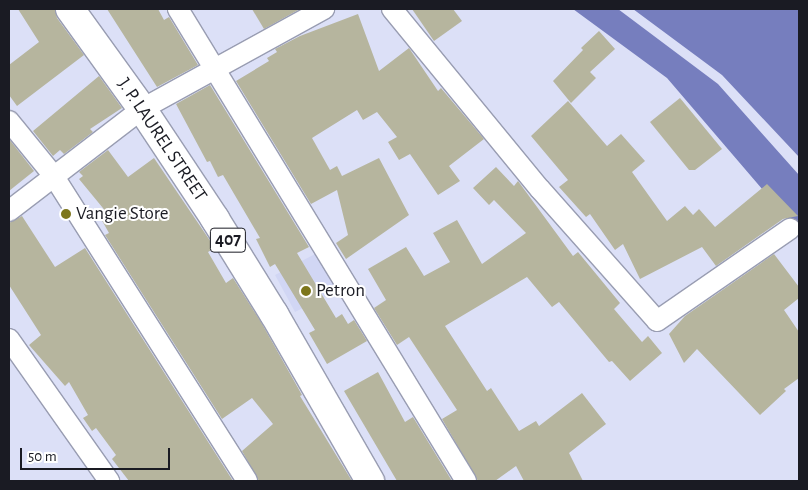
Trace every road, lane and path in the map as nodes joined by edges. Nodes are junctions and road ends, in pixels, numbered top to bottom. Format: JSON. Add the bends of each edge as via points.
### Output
{"nodes":[{"id":1,"x":70,"y":9,"type":"edge"},
{"id":2,"x":178,"y":9,"type":"edge"},
{"id":3,"x":324,"y":9,"type":"edge"},
{"id":4,"x":392,"y":9,"type":"edge"},
{"id":5,"x":213,"y":68,"type":"junction"},
{"id":6,"x":142,"y":109,"type":"junction"},
{"id":7,"x":9,"y":121,"type":"edge"},
{"id":8,"x":53,"y":175,"type":"junction"},
{"id":9,"x":9,"y":211,"type":"edge"},
{"id":10,"x":790,"y":229,"type":"dead end"},
{"id":11,"x":9,"y":339,"type":"edge"},
{"id":12,"x":109,"y":481,"type":"edge"},
{"id":13,"x":247,"y":481,"type":"edge"},
{"id":14,"x":370,"y":481,"type":"edge"},
{"id":15,"x":466,"y":481,"type":"edge"}],
"edges":[{"from":1,"to":6,"type":"main road","name":"J. P. LAUREL STREET","number":"407"},
{"from":2,"to":5,"type":"street"},
{"from":3,"to":5,"type":"street"},
{"from":4,"to":10,"type":"street","via":[[540,189],[657,321]]},
{"from":5,"to":6,"type":"street"},
{"from":5,"to":15,"type":"street"},
{"from":6,"to":8,"type":"street"},
{"from":6,"to":14,"type":"main road","name":"J. P. LAUREL STREET","number":"407","via":[[274,314]]},
{"from":7,"to":8,"type":"street"},
{"from":8,"to":9,"type":"street"},
{"from":8,"to":13,"type":"street"},
{"from":11,"to":12,"type":"street"}]}
